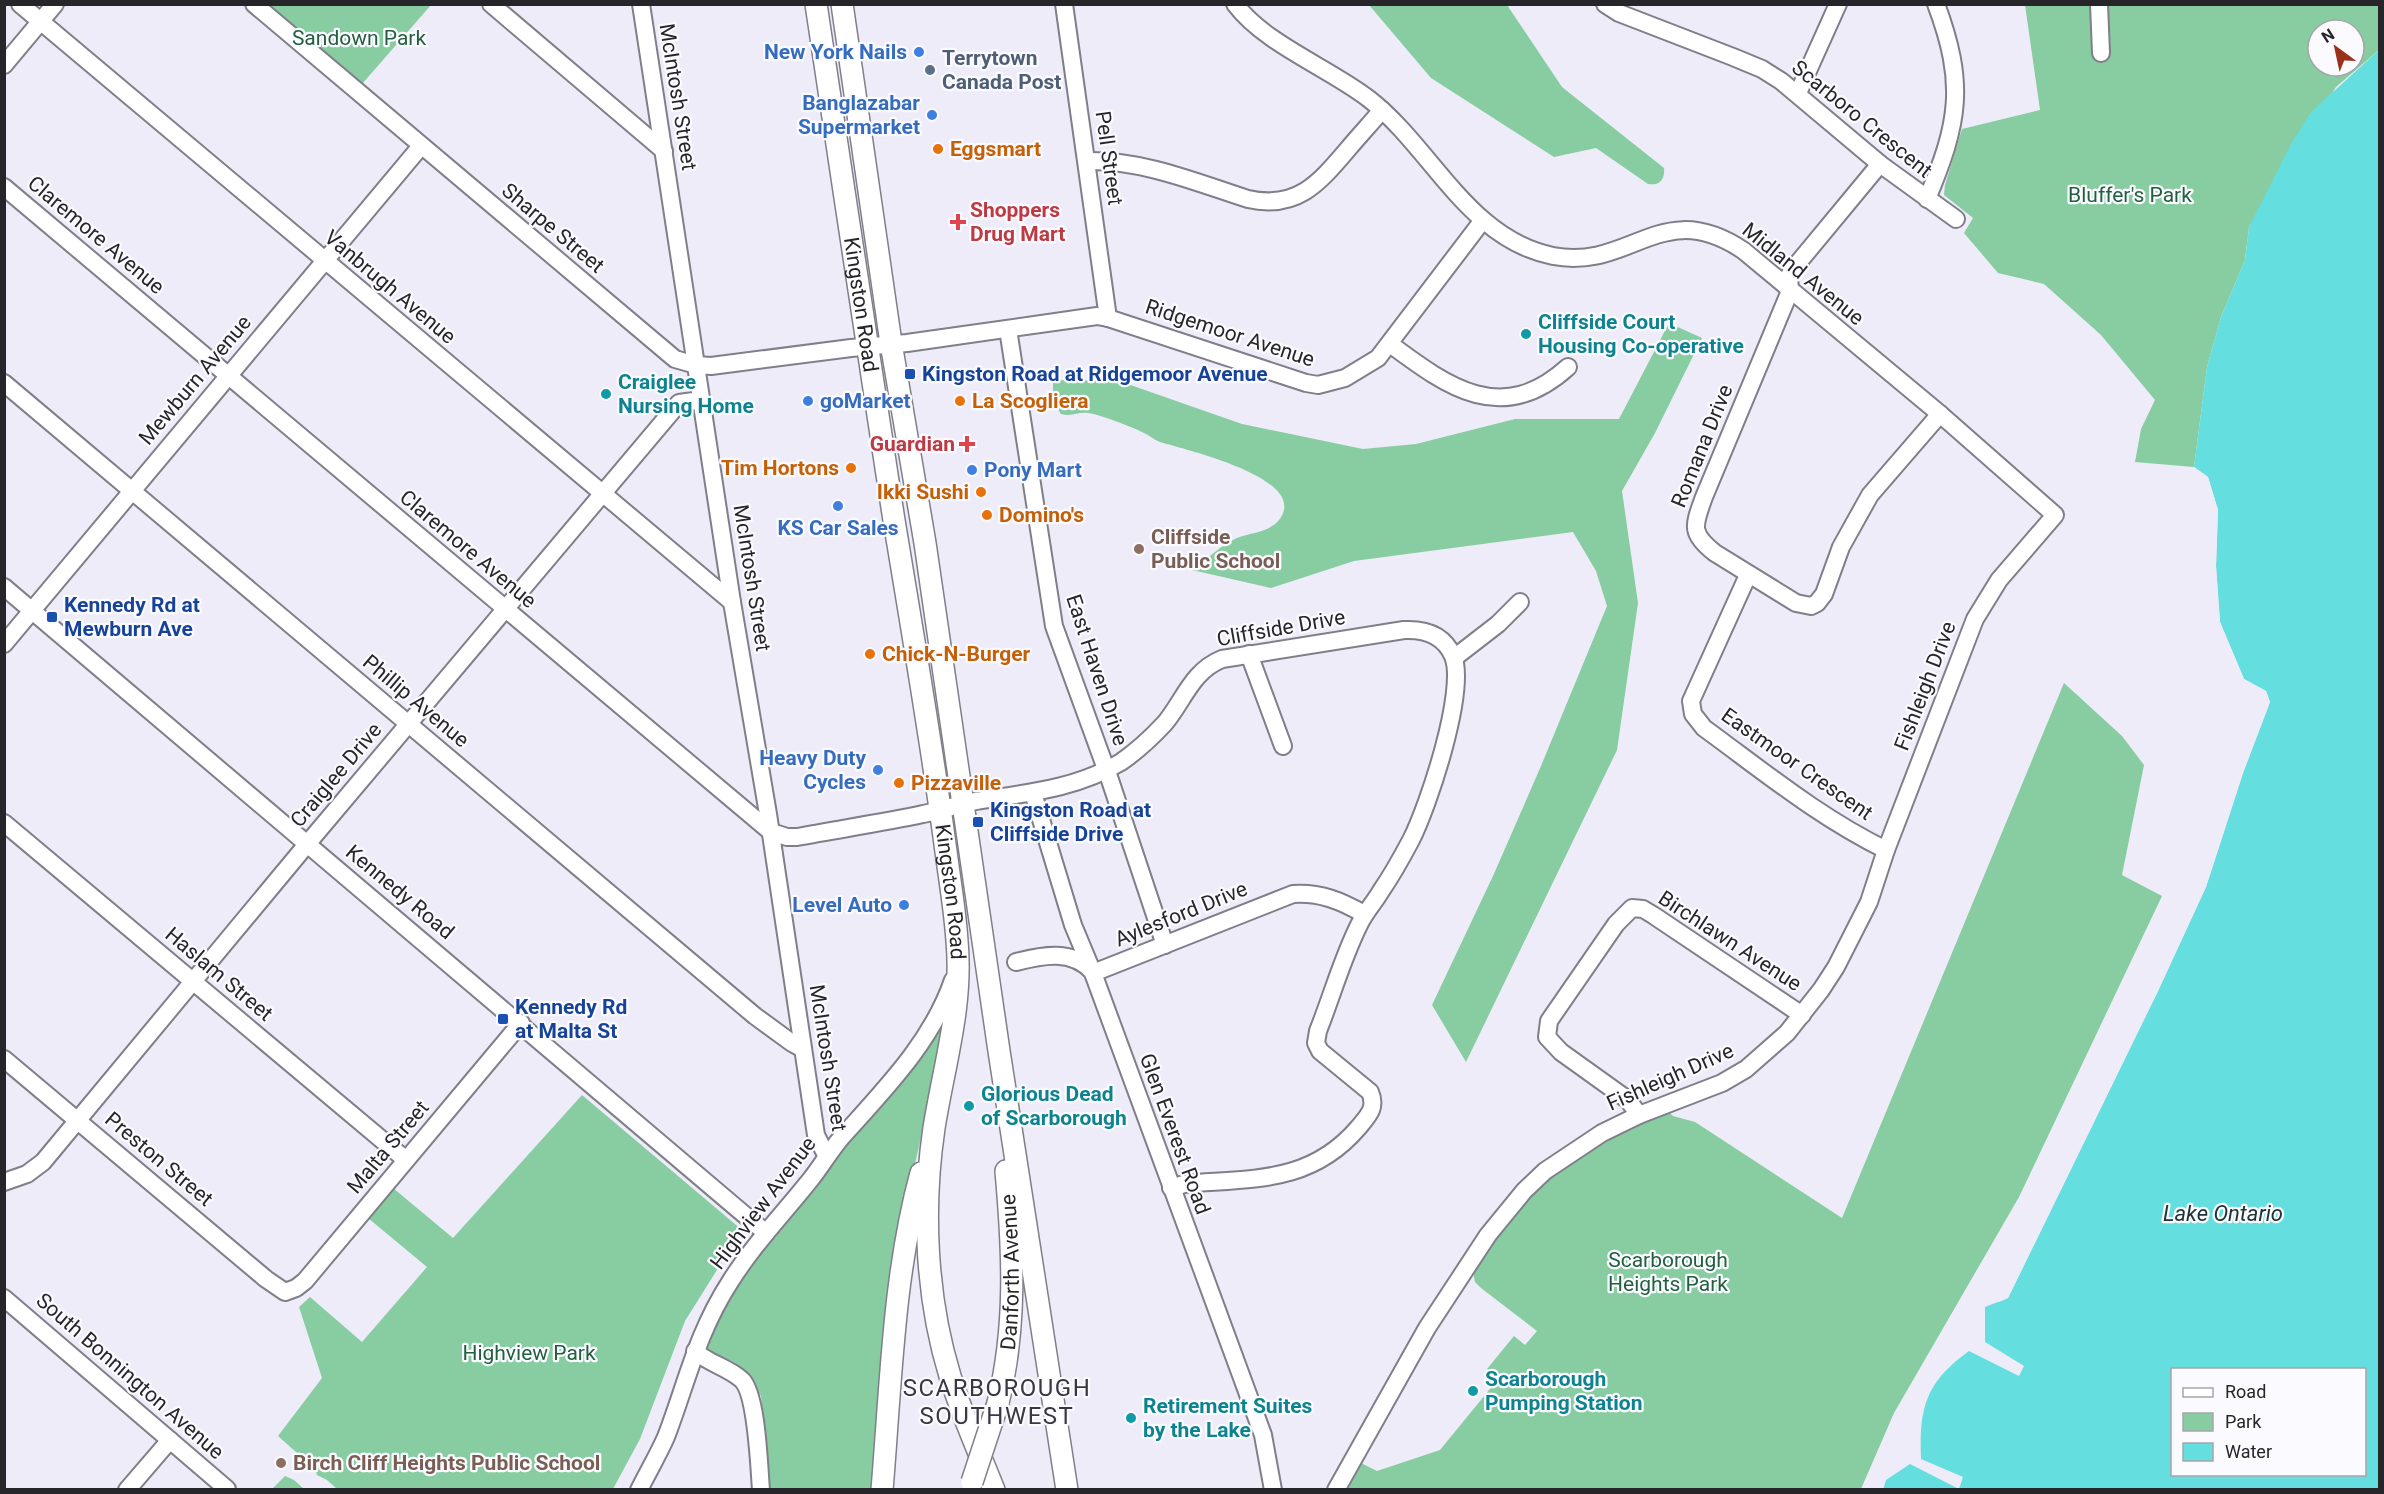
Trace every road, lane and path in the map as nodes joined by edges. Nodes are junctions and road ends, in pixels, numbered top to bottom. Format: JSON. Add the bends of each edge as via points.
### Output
{"nodes":[{"id":1,"x":20,"y":4,"type":"edge"},
{"id":2,"x":55,"y":4,"type":"edge"},
{"id":3,"x":254,"y":4,"type":"edge"},
{"id":4,"x":491,"y":4,"type":"edge"},
{"id":5,"x":641,"y":4,"type":"edge"},
{"id":6,"x":816,"y":4,"type":"edge"},
{"id":7,"x":842,"y":4,"type":"edge"},
{"id":8,"x":1064,"y":4,"type":"edge"},
{"id":9,"x":1235,"y":4,"type":"edge"},
{"id":10,"x":1605,"y":4,"type":"edge"},
{"id":11,"x":1838,"y":4,"type":"edge"},
{"id":12,"x":1936,"y":4,"type":"edge"},
{"id":13,"x":2099,"y":4,"type":"edge"},
{"id":14,"x":41,"y":21,"type":"junction"},
{"id":15,"x":2101,"y":53,"type":"dead end"},
{"id":16,"x":4,"y":65,"type":"edge"},
{"id":17,"x":1798,"y":93,"type":"junction"},
{"id":18,"x":1382,"y":110,"type":"junction"},
{"id":19,"x":422,"y":146,"type":"junction"},
{"id":20,"x":664,"y":151,"type":"junction"},
{"id":21,"x":1087,"y":161,"type":"junction"},
{"id":22,"x":1880,"y":164,"type":"junction"},
{"id":23,"x":4,"y":187,"type":"edge"},
{"id":24,"x":1927,"y":199,"type":"junction"},
{"id":25,"x":1956,"y":219,"type":"dead end"},
{"id":26,"x":1483,"y":220,"type":"junction"},
{"id":27,"x":325,"y":261,"type":"junction"},
{"id":28,"x":1791,"y":291,"type":"junction"},
{"id":29,"x":1108,"y":318,"type":"junction"},
{"id":30,"x":1008,"y":329,"type":"junction"},
{"id":31,"x":891,"y":343,"type":"junction"},
{"id":32,"x":1390,"y":344,"type":"junction"},
{"id":33,"x":867,"y":346,"type":"junction"},
{"id":34,"x":696,"y":365,"type":"junction"},
{"id":35,"x":1568,"y":367,"type":"dead end"},
{"id":36,"x":229,"y":376,"type":"junction"},
{"id":37,"x":4,"y":383,"type":"edge"},
{"id":38,"x":701,"y":400,"type":"junction"},
{"id":39,"x":1940,"y":414,"type":"junction"},
{"id":40,"x":132,"y":491,"type":"junction"},
{"id":41,"x":601,"y":494,"type":"junction"},
{"id":42,"x":2055,"y":515,"type":"joint"},
{"id":43,"x":1748,"y":575,"type":"junction"},
{"id":44,"x":4,"y":587,"type":"edge"},
{"id":45,"x":732,"y":602,"type":"junction"},
{"id":46,"x":1520,"y":602,"type":"dead end"},
{"id":47,"x":32,"y":610,"type":"junction"},
{"id":48,"x":505,"y":610,"type":"junction"},
{"id":49,"x":4,"y":644,"type":"edge"},
{"id":50,"x":1249,"y":654,"type":"junction"},
{"id":51,"x":1454,"y":658,"type":"junction"},
{"id":52,"x":408,"y":724,"type":"junction"},
{"id":53,"x":1282,"y":746,"type":"dead end"},
{"id":54,"x":1106,"y":770,"type":"junction"},
{"id":55,"x":1033,"y":793,"type":"junction"},
{"id":56,"x":963,"y":804,"type":"junction"},
{"id":57,"x":940,"y":810,"type":"junction"},
{"id":58,"x":4,"y":823,"type":"edge"},
{"id":59,"x":771,"y":832,"type":"junction"},
{"id":60,"x":308,"y":843,"type":"junction"},
{"id":61,"x":1886,"y":850,"type":"junction"},
{"id":62,"x":1364,"y":914,"type":"junction"},
{"id":63,"x":1165,"y":945,"type":"junction"},
{"id":64,"x":1016,"y":962,"type":"dead end"},
{"id":65,"x":957,"y":964,"type":"junction"},
{"id":66,"x":1093,"y":973,"type":"junction"},
{"id":67,"x":193,"y":981,"type":"junction"},
{"id":68,"x":1802,"y":1015,"type":"junction"},
{"id":69,"x":521,"y":1023,"type":"junction"},
{"id":70,"x":803,"y":1048,"type":"junction"},
{"id":71,"x":999,"y":1051,"type":"junction"},
{"id":72,"x":4,"y":1059,"type":"edge"},
{"id":73,"x":1639,"y":1115,"type":"junction"},
{"id":74,"x":77,"y":1119,"type":"junction"},
{"id":75,"x":934,"y":1130,"type":"junction"},
{"id":76,"x":826,"y":1155,"type":"junction"},
{"id":77,"x":406,"y":1160,"type":"junction"},
{"id":78,"x":4,"y":1182,"type":"edge"},
{"id":79,"x":1172,"y":1188,"type":"junction"},
{"id":80,"x":766,"y":1233,"type":"junction"},
{"id":81,"x":285,"y":1292,"type":"joint"},
{"id":82,"x":4,"y":1298,"type":"edge"},
{"id":83,"x":695,"y":1351,"type":"junction"},
{"id":84,"x":171,"y":1440,"type":"junction"},
{"id":85,"x":971,"y":1486,"type":"edge"},
{"id":86,"x":227,"y":1489,"type":"edge"},
{"id":87,"x":127,"y":1490,"type":"edge"},
{"id":88,"x":639,"y":1490,"type":"edge"},
{"id":89,"x":761,"y":1490,"type":"edge"},
{"id":90,"x":882,"y":1490,"type":"edge"},
{"id":91,"x":994,"y":1490,"type":"edge"},
{"id":92,"x":1067,"y":1490,"type":"edge"},
{"id":93,"x":1273,"y":1490,"type":"edge"},
{"id":94,"x":1336,"y":1490,"type":"edge"}],
"edges":[{"from":1,"to":14,"type":"street","name":"Vanbrugh Avenue"},
{"from":2,"to":14,"type":"street"},
{"from":3,"to":19,"type":"street","name":"Sharpe Street"},
{"from":4,"to":20,"type":"street"},
{"from":5,"to":20,"type":"street","name":"McIntosh Street"},
{"from":6,"to":33,"type":"main road","name":"Kingston Road"},
{"from":7,"to":31,"type":"main road","name":"Kingston Road"},
{"from":8,"to":21,"type":"street","name":"Pell Street"},
{"from":9,"to":18,"type":"street","name":"Midland Avenue","via":[[1258,28]]},
{"from":10,"to":17,"type":"street","name":"Scarboro Crescent","via":[[1762,69]]},
{"from":11,"to":17,"type":"street"},
{"from":12,"to":24,"type":"street","via":[[1951,49],[1956,103],[1946,151]]},
{"from":13,"to":15,"type":"street"},
{"from":14,"to":16,"type":"street"},
{"from":14,"to":27,"type":"street","name":"Vanbrugh Avenue"},
{"from":17,"to":22,"type":"street","name":"Scarboro Crescent"},
{"from":18,"to":21,"type":"street","via":[[1312,188],[1281,201],[1248,199],[1130,163]]},
{"from":18,"to":26,"type":"street","name":"Midland Avenue"},
{"from":19,"to":27,"type":"street","name":"Mewburn Avenue"},
{"from":19,"to":34,"type":"street","name":"Sharpe Street","via":[[675,359]]},
{"from":20,"to":34,"type":"street","name":"McIntosh Street"},
{"from":21,"to":29,"type":"street","name":"Pell Street"},
{"from":22,"to":24,"type":"street","name":"Scarboro Crescent"},
{"from":22,"to":28,"type":"street","name":"Romana Drive","via":[[1793,269],[1789,276]]},
{"from":23,"to":36,"type":"street","name":"Claremore Avenue"},
{"from":24,"to":25,"type":"street","name":"Scarboro Crescent"},
{"from":26,"to":28,"type":"street","name":"Midland Avenue","via":[[1519,245],[1568,257],[1614,251],[1665,231],[1696,230],[1727,240]]},
{"from":26,"to":32,"type":"street","name":"Ridgemoor Avenue"},
{"from":27,"to":36,"type":"street","name":"Mewburn Avenue"},
{"from":27,"to":41,"type":"street","name":"Vanbrugh Avenue"},
{"from":28,"to":39,"type":"street","name":"Midland Avenue"},
{"from":28,"to":43,"type":"street","name":"Romana Drive","via":[[1695,522],[1695,532],[1704,544]]},
{"from":29,"to":30,"type":"street","name":"Ridgemoor Avenue","via":[[1085,316]]},
{"from":29,"to":32,"type":"street","name":"Ridgemoor Avenue","via":[[1318,385],[1364,368]]},
{"from":30,"to":31,"type":"street","name":"Ridgemoor Avenue"},
{"from":30,"to":54,"type":"street","name":"East Haven Drive","via":[[1054,626]]},
{"from":31,"to":33,"type":"street","name":"Sharpe Street"},
{"from":31,"to":56,"type":"main road","name":"Kingston Road"},
{"from":32,"to":35,"type":"street","via":[[1442,381],[1464,391],[1494,397],[1518,395],[1544,386]]},
{"from":33,"to":34,"type":"street","name":"Sharpe Street"},
{"from":33,"to":57,"type":"main road","name":"Kingston Road"},
{"from":34,"to":38,"type":"street","name":"McIntosh Street"},
{"from":36,"to":40,"type":"street","name":"Mewburn Avenue"},
{"from":36,"to":48,"type":"street","name":"Claremore Avenue"},
{"from":37,"to":40,"type":"street","name":"Phillip Avenue"},
{"from":38,"to":41,"type":"street","name":"Craiglee Drive","via":[[679,404]]},
{"from":38,"to":45,"type":"street","name":"McIntosh Street"},
{"from":39,"to":42,"type":"street","name":"Midland Avenue"},
{"from":39,"to":43,"type":"street","via":[[1870,495],[1841,547],[1817,603],[1796,603]]},
{"from":40,"to":47,"type":"street","name":"Mewburn Avenue"},
{"from":40,"to":52,"type":"street","name":"Phillip Avenue"},
{"from":41,"to":45,"type":"street","name":"Vanbrugh Avenue"},
{"from":41,"to":48,"type":"street","name":"Craiglee Drive"},
{"from":42,"to":61,"type":"street","name":"Fishleigh Drive","via":[[1999,580],[1975,619]]},
{"from":43,"to":61,"type":"street","name":"Eastmoor Crescent","via":[[1695,693],[1693,714],[1704,728],[1808,803]]},
{"from":44,"to":47,"type":"street","name":"Kennedy Road"},
{"from":45,"to":59,"type":"street","name":"McIntosh Street"},
{"from":46,"to":51,"type":"street"},
{"from":47,"to":49,"type":"street","name":"Mewburn Avenue"},
{"from":47,"to":60,"type":"street","name":"Kennedy Road"},
{"from":48,"to":52,"type":"street","name":"Craiglee Drive"},
{"from":48,"to":59,"type":"street","name":"Claremore Avenue"},
{"from":50,"to":51,"type":"street","name":"Cliffside Drive","via":[[1413,630],[1433,634]]},
{"from":50,"to":53,"type":"street"},
{"from":50,"to":54,"type":"street","name":"Cliffside Drive","via":[[1222,659],[1204,670],[1146,743]]},
{"from":51,"to":62,"type":"street","via":[[1450,715],[1429,801],[1396,867]]},
{"from":52,"to":60,"type":"street","name":"Craiglee Drive"},
{"from":52,"to":70,"type":"street","name":"Phillip Avenue","via":[[755,1016]]},
{"from":54,"to":55,"type":"street","name":"Cliffside Drive","via":[[1067,786]]},
{"from":54,"to":63,"type":"street","name":"East Haven Drive"},
{"from":55,"to":56,"type":"street","name":"Cliffside Drive"},
{"from":55,"to":66,"type":"street","name":"Glen Everest Road","via":[[1073,925]]},
{"from":56,"to":57,"type":"street","name":"Cliffside Drive"},
{"from":56,"to":71,"type":"main road","name":"Kingston Road"},
{"from":57,"to":59,"type":"street","via":[[797,837]]},
{"from":57,"to":65,"type":"main road","name":"Kingston Road","via":[[958,944]]},
{"from":58,"to":67,"type":"street","name":"Haslam Street"},
{"from":59,"to":70,"type":"street","name":"McIntosh Street"},
{"from":60,"to":67,"type":"street","name":"Craiglee Drive"},
{"from":60,"to":69,"type":"street","name":"Kennedy Road"},
{"from":61,"to":68,"type":"street","name":"Fishleigh Drive","via":[[1869,902],[1821,990]]},
{"from":62,"to":63,"type":"street","name":"Aylesford Drive","via":[[1335,898],[1293,894]]},
{"from":62,"to":79,"type":"street","via":[[1316,1044],[1370,1092],[1372,1110],[1344,1144],[1314,1165],[1295,1172]]},
{"from":63,"to":66,"type":"street","name":"Aylesford Drive"},
{"from":64,"to":66,"type":"street","via":[[1056,955],[1076,960]]},
{"from":65,"to":75,"type":"main road","name":"Kingston Road","via":[[959,992]]},
{"from":65,"to":76,"type":"street","name":"Highview Avenue","via":[[948,995],[900,1071]]},
{"from":66,"to":79,"type":"street","name":"Glen Everest Road"},
{"from":67,"to":74,"type":"street","name":"Craiglee Drive"},
{"from":67,"to":77,"type":"street","name":"Haslam Street"},
{"from":68,"to":73,"type":"street","name":"Fishleigh Drive","via":[[1746,1069],[1722,1083]]},
{"from":68,"to":73,"type":"street","name":"Birchlawn Avenue","via":[[1653,915],[1632,908],[1616,924],[1549,1021],[1547,1037],[1561,1052],[1628,1100]]},
{"from":69,"to":77,"type":"street","name":"Malta Street"},
{"from":69,"to":80,"type":"street","name":"Kennedy Road"},
{"from":70,"to":76,"type":"street","name":"McIntosh Street","via":[[816,1136]]},
{"from":71,"to":85,"type":"main road","name":"Danforth Avenue","bridge":true,"via":[[999,1104],[1013,1255],[1007,1357],[998,1403]]},
{"from":71,"to":92,"type":"main road","name":"Kingston Road"},
{"from":72,"to":74,"type":"street","name":"Preston Street"},
{"from":73,"to":94,"type":"street","name":"Fishleigh Drive","via":[[1602,1133],[1545,1171],[1507,1210],[1427,1328]]},
{"from":74,"to":78,"type":"street","name":"Craiglee Drive","via":[[43,1162],[27,1174]]},
{"from":74,"to":81,"type":"street","name":"Preston Street"},
{"from":75,"to":90,"type":"main road","via":[[910,1218],[903,1261]]},
{"from":75,"to":91,"type":"main road","name":"Kingston Road","via":[[928,1221],[933,1290],[950,1375]]},
{"from":76,"to":80,"type":"street","name":"Highview Avenue","via":[[813,1177]]},
{"from":77,"to":81,"type":"street","name":"Malta Street","via":[[305,1281]]},
{"from":79,"to":93,"type":"street","name":"Glen Everest Road","via":[[1263,1436]]},
{"from":80,"to":83,"type":"street","name":"Highview Avenue","via":[[715,1306]]},
{"from":82,"to":84,"type":"street","name":"South Bonnington Avenue"},
{"from":83,"to":88,"type":"street","name":"Highview Avenue","via":[[665,1438]]},
{"from":83,"to":89,"type":"street","via":[[729,1369],[747,1386]]},
{"from":84,"to":86,"type":"street","name":"South Bonnington Avenue"},
{"from":84,"to":87,"type":"street"}]}
